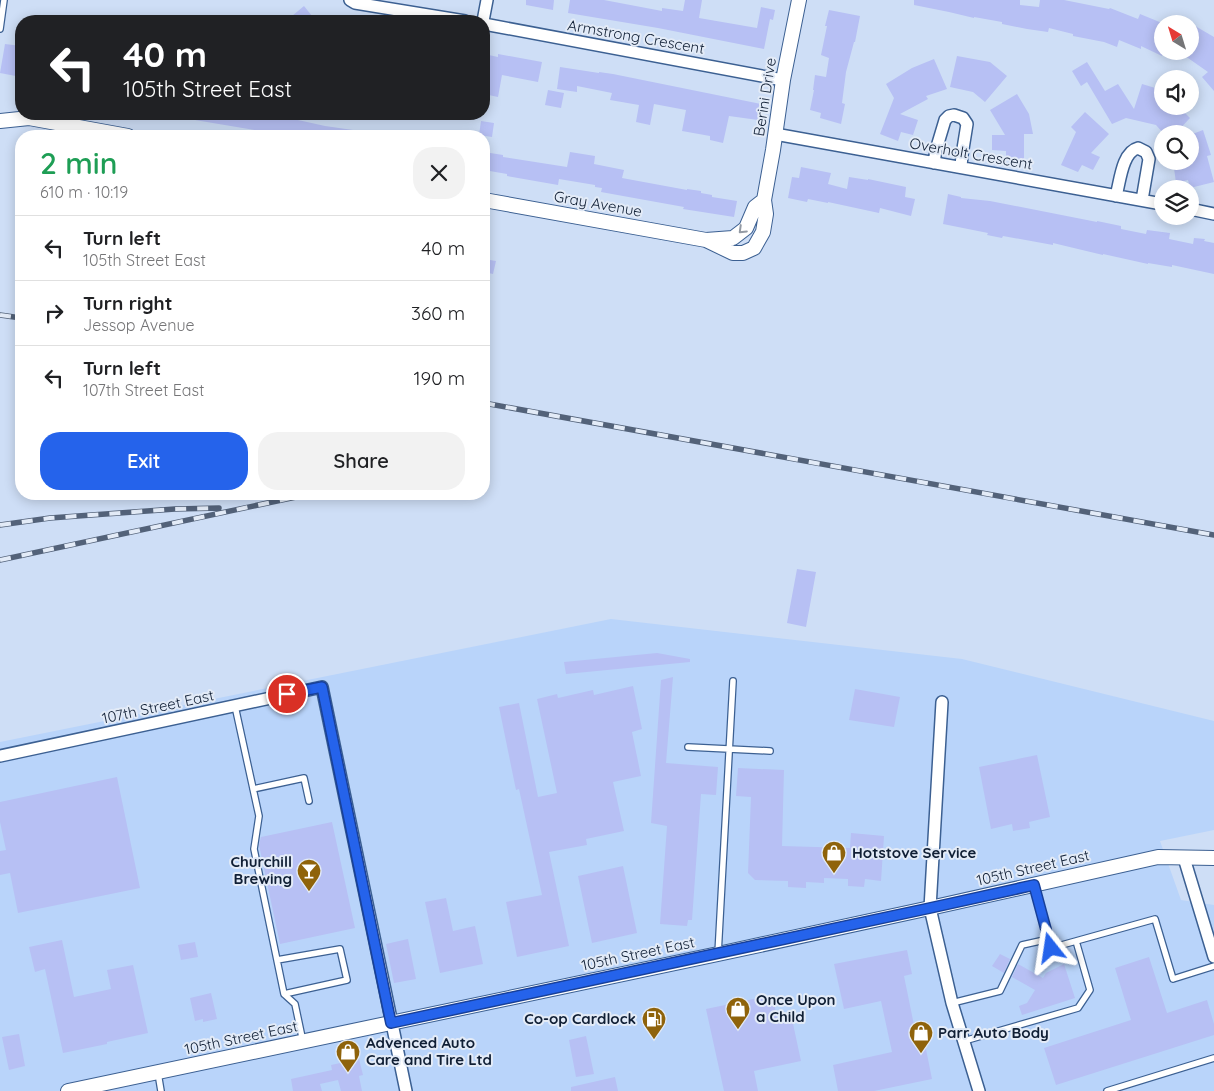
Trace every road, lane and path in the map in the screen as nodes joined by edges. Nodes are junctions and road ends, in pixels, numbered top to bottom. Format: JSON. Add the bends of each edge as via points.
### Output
{"nodes":[{"id":1,"x":350,"y":0,"type":"edge"},
{"id":2,"x":487,"y":0,"type":"edge"},
{"id":3,"x":799,"y":0,"type":"edge"},
{"id":4,"x":2,"y":4,"type":"edge"},
{"id":5,"x":429,"y":15,"type":"edge"},
{"id":6,"x":484,"y":15,"type":"edge"},
{"id":7,"x":490,"y":24,"type":"edge"},
{"id":8,"x":0,"y":28,"type":"edge"},
{"id":9,"x":783,"y":80,"type":"junction"},
{"id":10,"x":15,"y":119,"type":"edge"},
{"id":11,"x":40,"y":120,"type":"edge"},
{"id":12,"x":0,"y":121,"type":"edge"},
{"id":13,"x":95,"y":130,"type":"edge"},
{"id":14,"x":775,"y":134,"type":"junction"},
{"id":15,"x":934,"y":163,"type":"junction"},
{"id":16,"x":961,"y":167,"type":"junction"},
{"id":17,"x":1116,"y":196,"type":"junction"},
{"id":18,"x":764,"y":200,"type":"junction"},
{"id":19,"x":1142,"y":200,"type":"junction"},
{"id":20,"x":490,"y":201,"type":"edge"},
{"id":21,"x":1154,"y":202,"type":"edge"},
{"id":22,"x":1199,"y":211,"type":"edge"},
{"id":23,"x":1214,"y":214,"type":"edge"},
{"id":24,"x":706,"y":240,"type":"junction"},
{"id":25,"x":733,"y":681,"type":"dead end"},
{"id":26,"x":942,"y":702,"type":"dead end"},
{"id":27,"x":235,"y":706,"type":"junction"},
{"id":28,"x":688,"y":746,"type":"dead end"},
{"id":29,"x":728,"y":750,"type":"junction"},
{"id":30,"x":770,"y":751,"type":"dead end"},
{"id":31,"x":0,"y":756,"type":"edge"},
{"id":32,"x":253,"y":789,"type":"junction"},
{"id":33,"x":310,"y":801,"type":"dead end"},
{"id":34,"x":1184,"y":858,"type":"junction"},
{"id":35,"x":1214,"y":858,"type":"edge"},
{"id":36,"x":1034,"y":885,"type":"junction"},
{"id":37,"x":930,"y":908,"type":"junction"},
{"id":38,"x":1049,"y":939,"type":"junction"},
{"id":39,"x":1076,"y":941,"type":"junction"},
{"id":40,"x":718,"y":954,"type":"junction"},
{"id":41,"x":1214,"y":957,"type":"edge"},
{"id":42,"x":277,"y":960,"type":"junction"},
{"id":43,"x":1214,"y":966,"type":"edge"},
{"id":44,"x":284,"y":994,"type":"junction"},
{"id":45,"x":952,"y":1003,"type":"junction"},
{"id":46,"x":391,"y":1023,"type":"junction"},
{"id":47,"x":964,"y":1041,"type":"junction"},
{"id":48,"x":303,"y":1042,"type":"junction"},
{"id":49,"x":1214,"y":1058,"type":"edge"},
{"id":50,"x":158,"y":1072,"type":"junction"},
{"id":51,"x":101,"y":1088,"type":"edge"},
{"id":52,"x":68,"y":1091,"type":"edge"},
{"id":53,"x":161,"y":1091,"type":"edge"},
{"id":54,"x":406,"y":1091,"type":"edge"},
{"id":55,"x":979,"y":1091,"type":"edge"},
{"id":56,"x":1107,"y":1091,"type":"edge"}],
"edges":[{"from":1,"to":5,"type":"street"},
{"from":2,"to":6,"type":"street"},
{"from":3,"to":9,"type":"street","name":"Berini Drive"},
{"from":4,"to":8,"type":"lane"},
{"from":7,"to":9,"type":"street","name":"Armstrong Crescent"},
{"from":9,"to":14,"type":"street","name":"Berini Drive"},
{"from":10,"to":12,"type":"street"},
{"from":11,"to":13,"type":"street"},
{"from":14,"to":15,"type":"street","name":"Overholt Crescent"},
{"from":14,"to":18,"type":"street","name":"Berini Drive"},
{"from":15,"to":16,"type":"street","name":"Overholt Crescent"},
{"from":15,"to":16,"type":"street","via":[[945,120],[954,115],[963,118],[967,124]]},
{"from":16,"to":17,"type":"street","name":"Overholt Crescent"},
{"from":17,"to":19,"type":"street","name":"Overholt Crescent"},
{"from":17,"to":19,"type":"street","via":[[1126,157],[1138,148],[1146,152],[1149,159]]},
{"from":18,"to":24,"type":"street","name":"Gray Avenue","one_way":true,"via":[[755,207],[746,228],[733,238]]},
{"from":18,"to":24,"type":"street","name":"Gray Avenue","via":[[766,214],[754,248],[733,253]]},
{"from":19,"to":21,"type":"street","name":"Overholt Crescent"},
{"from":20,"to":24,"type":"street","name":"Gray Avenue"},
{"from":22,"to":23,"type":"street"},
{"from":25,"to":29,"type":"lane"},
{"from":26,"to":37,"type":"street"},
{"from":27,"to":31,"type":"street","name":"107th Street East"},
{"from":27,"to":32,"type":"lane"},
{"from":27,"to":46,"type":"street","name":"107th Street East","via":[[322,687]]},
{"from":28,"to":29,"type":"lane"},
{"from":29,"to":30,"type":"lane"},
{"from":29,"to":40,"type":"lane"},
{"from":32,"to":33,"type":"lane","via":[[304,778]]},
{"from":32,"to":42,"type":"lane","via":[[259,816],[254,849]]},
{"from":34,"to":35,"type":"street","name":"105th Street East"},
{"from":34,"to":36,"type":"street","name":"105th Street East","via":[[1158,857]]},
{"from":34,"to":41,"type":"street"},
{"from":36,"to":37,"type":"street","name":"105th Street East"},
{"from":36,"to":38,"type":"lane"},
{"from":37,"to":40,"type":"street","name":"105th Street East"},
{"from":37,"to":45,"type":"street"},
{"from":38,"to":39,"type":"lane","via":[[1051,948]]},
{"from":38,"to":45,"type":"lane","via":[[1022,945],[1000,992]]},
{"from":39,"to":43,"type":"lane","via":[[1155,919],[1173,979]]},
{"from":39,"to":47,"type":"lane","via":[[1090,990],[1078,1008]]},
{"from":40,"to":46,"type":"street","name":"105th Street East"},
{"from":42,"to":44,"type":"lane"},
{"from":42,"to":44,"type":"lane","via":[[340,949],[347,980]]},
{"from":44,"to":48,"type":"lane","via":[[295,1004]]},
{"from":45,"to":47,"type":"street"},
{"from":46,"to":48,"type":"street","name":"105th Street East"},
{"from":46,"to":54,"type":"street"},
{"from":47,"to":55,"type":"street"},
{"from":48,"to":50,"type":"street","name":"105th Street East"},
{"from":49,"to":56,"type":"lane"},
{"from":50,"to":51,"type":"street","name":"105th Street East"},
{"from":50,"to":53,"type":"lane"},
{"from":51,"to":52,"type":"street","name":"105th Street East"}]}
